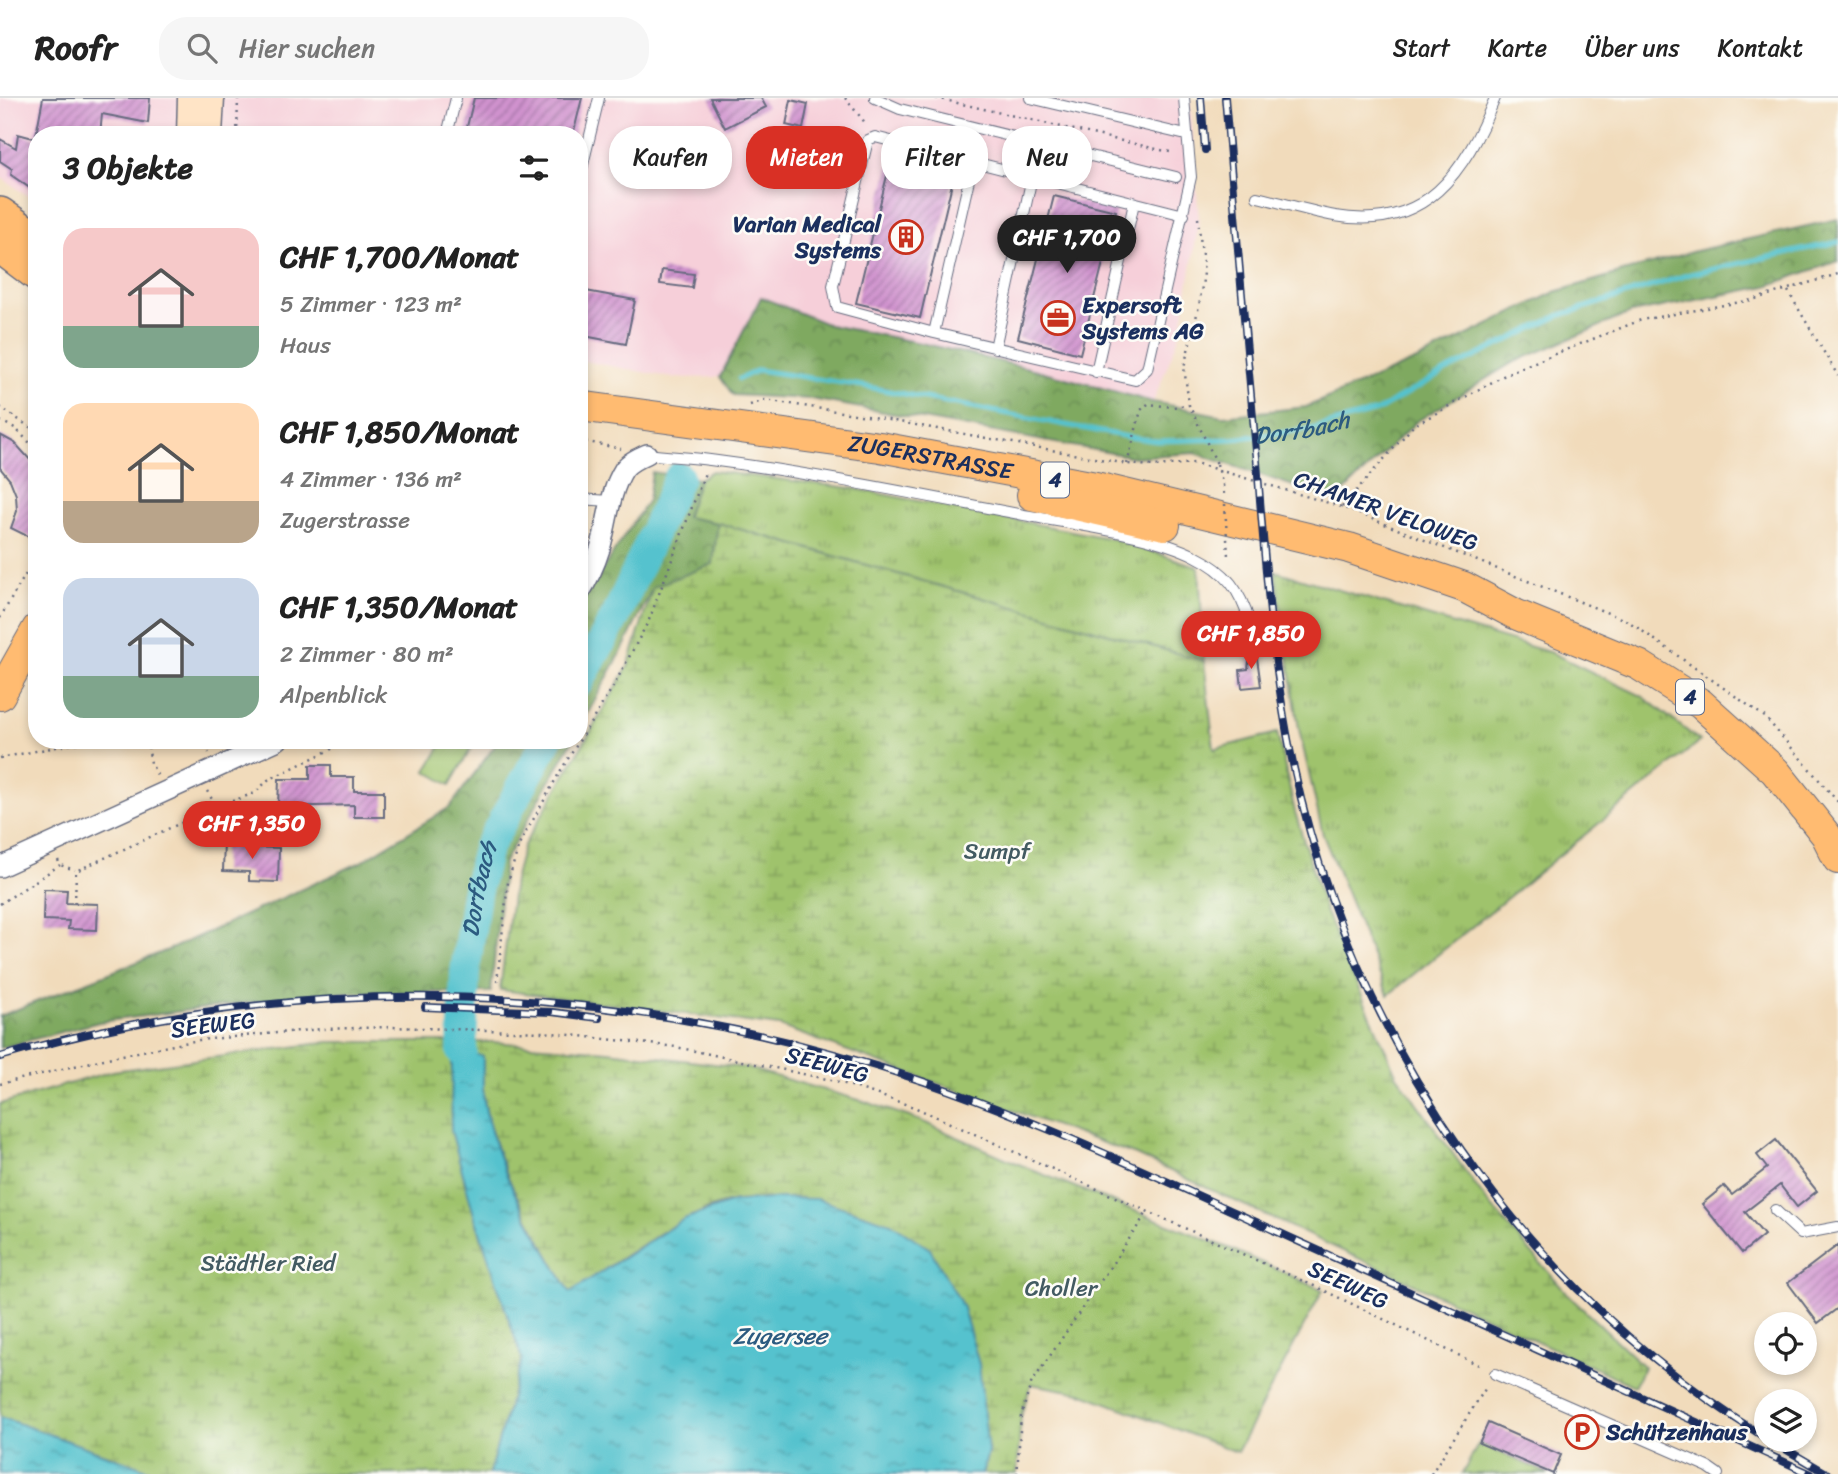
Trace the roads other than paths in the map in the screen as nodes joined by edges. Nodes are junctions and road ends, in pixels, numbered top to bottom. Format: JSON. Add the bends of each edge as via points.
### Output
{"nodes":[{"id":1,"x":191,"y":98,"type":"edge"},
{"id":2,"x":211,"y":98,"type":"edge"},
{"id":3,"x":456,"y":98,"type":"edge"},
{"id":4,"x":598,"y":98,"type":"edge"},
{"id":5,"x":875,"y":98,"type":"edge"},
{"id":6,"x":1030,"y":98,"type":"edge"},
{"id":7,"x":1184,"y":98,"type":"edge"},
{"id":8,"x":1495,"y":98,"type":"edge"},
{"id":9,"x":190,"y":126,"type":"edge"},
{"id":10,"x":209,"y":126,"type":"edge"},
{"id":11,"x":449,"y":126,"type":"edge"},
{"id":12,"x":1186,"y":135,"type":"junction"},
{"id":13,"x":881,"y":137,"type":"edge"},
{"id":14,"x":588,"y":142,"type":"edge"},
{"id":15,"x":1176,"y":177,"type":"dead end"},
{"id":16,"x":967,"y":189,"type":"edge"},
{"id":17,"x":1029,"y":189,"type":"edge"},
{"id":18,"x":1077,"y":189,"type":"edge"},
{"id":19,"x":1257,"y":197,"type":"dead end"},
{"id":20,"x":1134,"y":204,"type":"junction"},
{"id":21,"x":0,"y":214,"type":"edge"},
{"id":22,"x":1184,"y":215,"type":"junction"},
{"id":23,"x":21,"y":251,"type":"edge"},
{"id":24,"x":934,"y":333,"type":"junction"},
{"id":25,"x":995,"y":348,"type":"junction"},
{"id":26,"x":1096,"y":372,"type":"junction"},
{"id":27,"x":588,"y":407,"type":"edge"},
{"id":28,"x":588,"y":425,"type":"edge"},
{"id":29,"x":647,"y":454,"type":"joint"},
{"id":30,"x":588,"y":500,"type":"edge"},
{"id":31,"x":610,"y":501,"type":"junction"},
{"id":32,"x":588,"y":579,"type":"edge"},
{"id":33,"x":1516,"y":614,"type":"junction"},
{"id":34,"x":1251,"y":624,"type":"dead end"},
{"id":35,"x":28,"y":645,"type":"edge"},
{"id":36,"x":0,"y":695,"type":"edge"},
{"id":37,"x":258,"y":749,"type":"edge"},
{"id":38,"x":1838,"y":859,"type":"edge"},
{"id":39,"x":0,"y":867,"type":"edge"},
{"id":40,"x":1774,"y":1210,"type":"dead end"},
{"id":41,"x":1838,"y":1227,"type":"edge"},
{"id":42,"x":1495,"y":1374,"type":"road end"},
{"id":43,"x":1718,"y":1474,"type":"edge"}],
"edges":[{"from":1,"to":9,"type":"street"},
{"from":2,"to":10,"type":"street"},
{"from":3,"to":11,"type":"lane"},
{"from":4,"to":14,"type":"lane"},
{"from":5,"to":15,"type":"lane","via":[[900,109]]},
{"from":6,"to":12,"type":"lane"},
{"from":7,"to":12,"type":"lane"},
{"from":8,"to":19,"type":"lane","via":[[1457,171],[1422,204],[1387,216],[1362,218]]},
{"from":12,"to":22,"type":"lane","via":[[1191,177]]},
{"from":13,"to":24,"type":"lane","via":[[868,140],[833,286],[836,307]]},
{"from":16,"to":24,"type":"lane"},
{"from":17,"to":25,"type":"lane"},
{"from":18,"to":20,"type":"lane"},
{"from":20,"to":22,"type":"lane"},
{"from":20,"to":26,"type":"lane"},
{"from":21,"to":23,"type":"highway"},
{"from":22,"to":26,"type":"lane","via":[[1147,369],[1135,380]]},
{"from":24,"to":25,"type":"lane"},
{"from":25,"to":26,"type":"lane"},
{"from":27,"to":33,"type":"main road","name":"ZUGERSTRASSE","number":"4","via":[[880,447],[1096,487],[1349,548],[1464,587]]},
{"from":28,"to":33,"type":"main road","name":"ZUGERSTRASSE","number":"4","via":[[879,461],[1344,564]]},
{"from":29,"to":31,"type":"street","via":[[625,468]]},
{"from":29,"to":34,"type":"lane","name":"ZUGERSTRASSE","via":[[882,488],[1141,538],[1195,556],[1224,575],[1235,586]]},
{"from":30,"to":31,"type":"lane"},
{"from":31,"to":32,"type":"street"},
{"from":33,"to":38,"type":"main road","name":"ZUGERSTRASSE","number":"4","via":[[1639,665],[1701,704],[1775,771],[1826,835]]},
{"from":35,"to":36,"type":"main road"},
{"from":37,"to":39,"type":"street"},
{"from":40,"to":41,"type":"lane","via":[[1801,1234]]},
{"from":42,"to":43,"type":"lane"}]}
